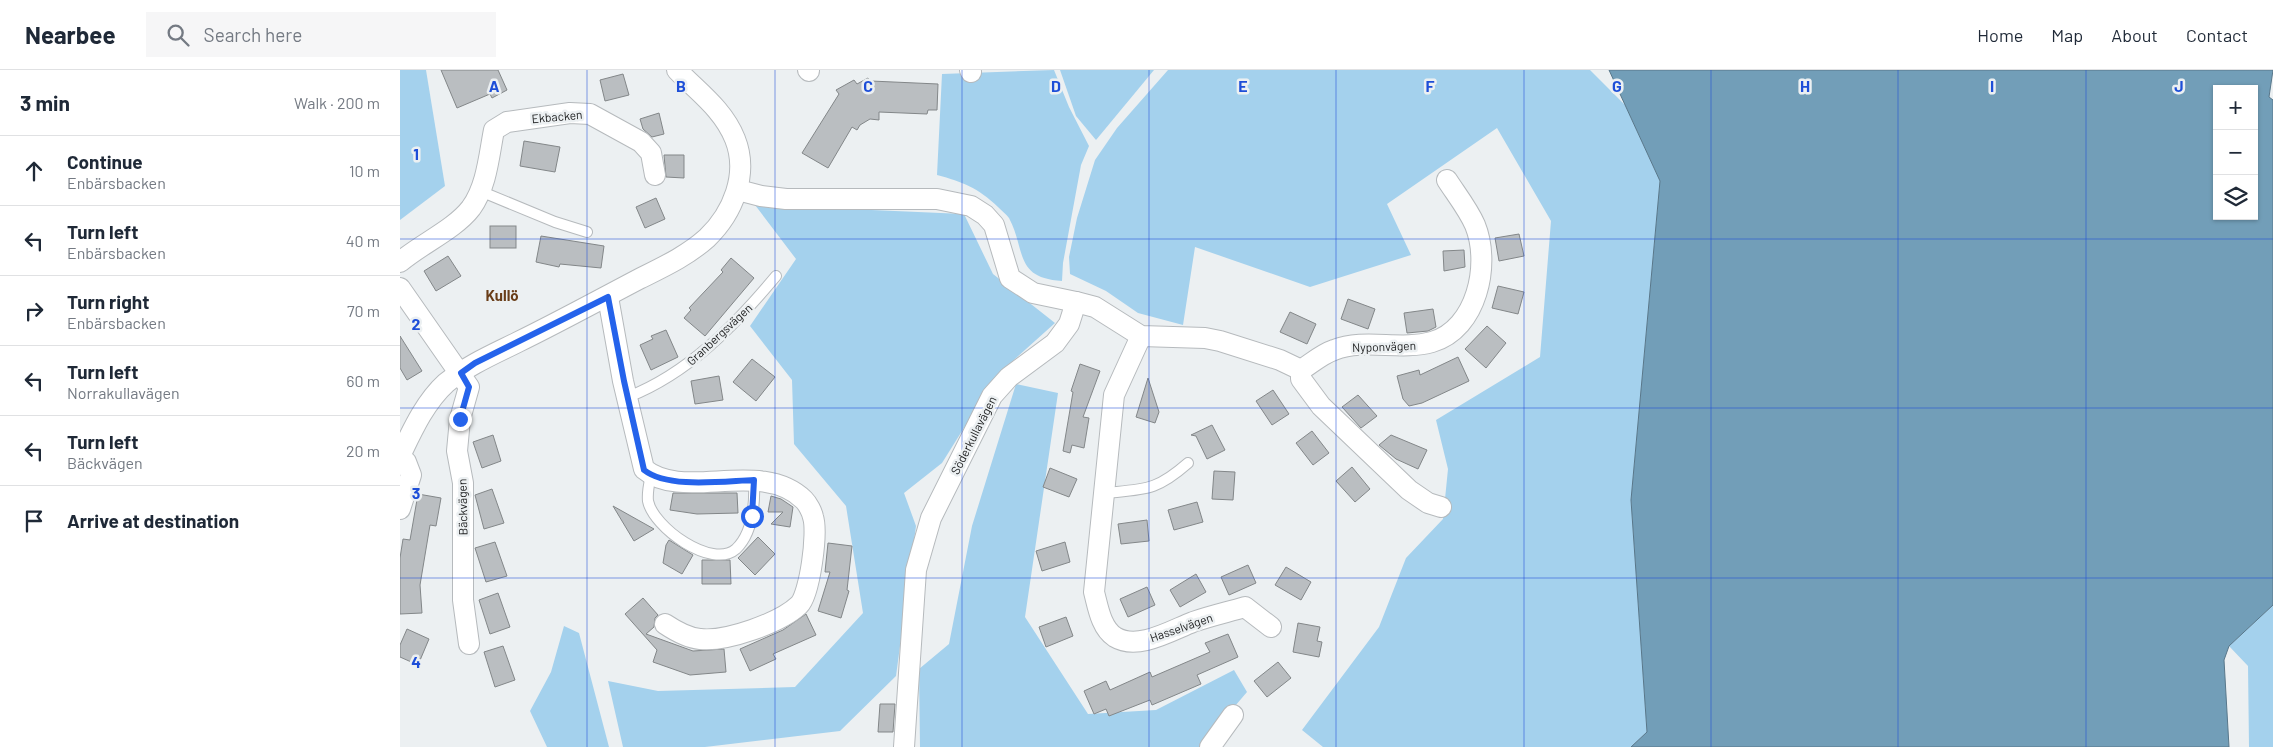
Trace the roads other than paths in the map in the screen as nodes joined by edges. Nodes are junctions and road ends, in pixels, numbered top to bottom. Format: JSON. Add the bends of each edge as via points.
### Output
{"nodes":[{"id":1,"x":677,"y":70,"type":"edge"},
{"id":2,"x":655,"y":175,"type":"dead end"},
{"id":3,"x":1447,"y":180,"type":"dead end"},
{"id":4,"x":738,"y":190,"type":"junction"},
{"id":5,"x":480,"y":191,"type":"junction"},
{"id":6,"x":587,"y":232,"type":"dead end"},
{"id":7,"x":400,"y":262,"type":"edge"},
{"id":8,"x":776,"y":276,"type":"dead end"},
{"id":9,"x":400,"y":288,"type":"edge"},
{"id":10,"x":608,"y":297,"type":"junction"},
{"id":11,"x":1076,"y":302,"type":"junction"},
{"id":12,"x":1141,"y":336,"type":"junction"},
{"id":13,"x":1302,"y":370,"type":"junction"},
{"id":14,"x":461,"y":373,"type":"junction"},
{"id":15,"x":628,"y":397,"type":"junction"},
{"id":16,"x":400,"y":456,"type":"edge"},
{"id":17,"x":1188,"y":463,"type":"dead end"},
{"id":18,"x":651,"y":475,"type":"junction"},
{"id":19,"x":754,"y":480,"type":"junction"},
{"id":20,"x":1105,"y":493,"type":"junction"},
{"id":21,"x":1441,"y":507,"type":"dead end"},
{"id":22,"x":400,"y":509,"type":"edge"},
{"id":23,"x":665,"y":624,"type":"dead end"},
{"id":24,"x":1270,"y":626,"type":"dead end"},
{"id":25,"x":468,"y":644,"type":"dead end"},
{"id":26,"x":1233,"y":715,"type":"dead end"},
{"id":27,"x":904,"y":747,"type":"edge"},
{"id":28,"x":1210,"y":747,"type":"edge"}],
"edges":[{"from":1,"to":4,"type":"street","via":[[714,105],[735,139],[740,160]]},
{"from":2,"to":5,"type":"street","name":"Ekbacken","via":[[651,153],[641,142],[590,114],[570,114],[507,122],[494,130]]},
{"from":3,"to":13,"type":"street","name":"Nyponvägen","via":[[1475,225],[1480,242],[1482,262],[1478,286],[1462,322],[1434,342],[1416,346],[1362,344],[1347,347],[1334,350]]},
{"from":4,"to":10,"type":"street","via":[[724,218],[707,237],[678,260]]},
{"from":4,"to":11,"type":"street","via":[[786,199],[937,199],[971,206],[994,225],[1010,278],[1033,293]]},
{"from":5,"to":6,"type":"lane"},
{"from":5,"to":7,"type":"street","name":"Ekbacken","via":[[461,218]]},
{"from":8,"to":15,"type":"lane","name":"Granbergsvägen","via":[[709,347],[668,378]]},
{"from":9,"to":14,"type":"street"},
{"from":10,"to":14,"type":"street"},
{"from":10,"to":15,"type":"street"},
{"from":11,"to":12,"type":"street","via":[[1095,307]]},
{"from":11,"to":27,"type":"street","name":"Söderkullavägen","via":[[1069,324],[1055,343],[1009,377],[992,396],[931,518],[916,570]]},
{"from":12,"to":13,"type":"street","via":[[1220,341]]},
{"from":12,"to":20,"type":"street","name":"Hasselvägen","via":[[1114,395]]},
{"from":13,"to":21,"type":"street","via":[[1305,388],[1321,406],[1409,490],[1428,503]]},
{"from":14,"to":16,"type":"street","via":[[446,384],[429,404]]},
{"from":14,"to":25,"type":"street","name":"Bäckvägen","via":[[469,387],[460,419],[457,451],[463,483],[463,600]]},
{"from":15,"to":18,"type":"street","via":[[641,460],[644,470]]},
{"from":16,"to":22,"type":"street","via":[[410,468],[411,475]]},
{"from":17,"to":20,"type":"lane","via":[[1174,476],[1151,488]]},
{"from":18,"to":19,"type":"street","via":[[680,482]]},
{"from":18,"to":19,"type":"lane","via":[[648,503],[655,516],[681,540],[717,554],[727,554],[736,548],[745,534],[752,516]]},
{"from":19,"to":23,"type":"street","via":[[792,490],[806,501],[814,517],[811,565],[800,604],[742,634],[700,639]]},
{"from":20,"to":24,"type":"street","name":"Hasselvägen","via":[[1094,592],[1101,619],[1116,637],[1137,641],[1162,636],[1194,622],[1245,607]]},
{"from":26,"to":28,"type":"street"}]}
